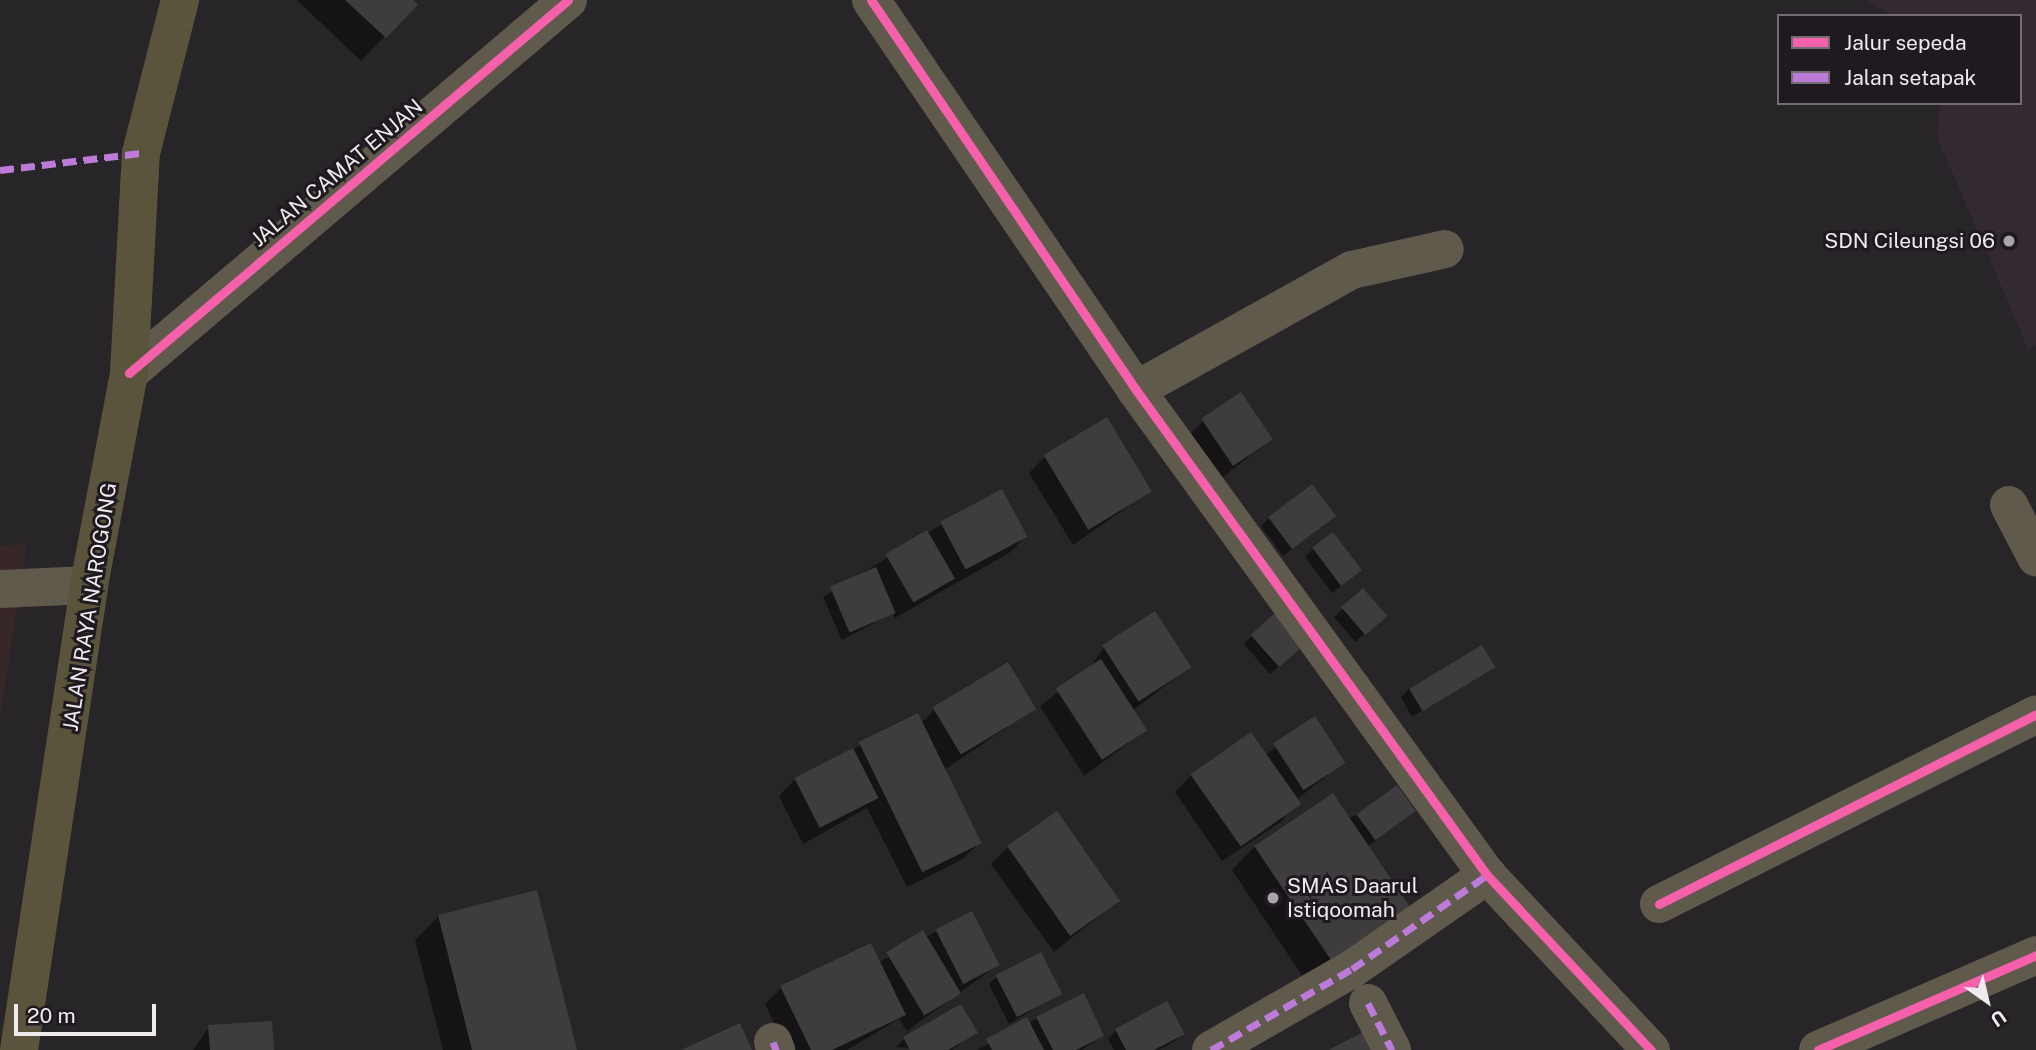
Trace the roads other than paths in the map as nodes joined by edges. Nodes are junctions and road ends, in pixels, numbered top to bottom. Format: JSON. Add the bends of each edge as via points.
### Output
{"nodes":[{"id":1,"x":180,"y":0,"type":"edge"},
{"id":2,"x":568,"y":0,"type":"edge"},
{"id":3,"x":871,"y":0,"type":"edge"},
{"id":4,"x":1445,"y":248,"type":"dead end"},
{"id":5,"x":129,"y":373,"type":"junction"},
{"id":6,"x":1136,"y":390,"type":"junction"},
{"id":7,"x":2009,"y":505,"type":"dead end"},
{"id":8,"x":2036,"y":557,"type":"edge"},
{"id":9,"x":89,"y":585,"type":"junction"},
{"id":10,"x":0,"y":589,"type":"edge"},
{"id":11,"x":2036,"y":714,"type":"edge"},
{"id":12,"x":1487,"y":875,"type":"junction"},
{"id":13,"x":1659,"y":904,"type":"dead end"},
{"id":14,"x":2036,"y":955,"type":"edge"},
{"id":15,"x":1368,"y":1003,"type":"dead end"},
{"id":16,"x":19,"y":1050,"type":"edge"},
{"id":17,"x":1212,"y":1050,"type":"edge"},
{"id":18,"x":1392,"y":1050,"type":"edge"},
{"id":19,"x":1651,"y":1050,"type":"edge"},
{"id":20,"x":1818,"y":1050,"type":"edge"}],
"edges":[{"from":1,"to":5,"type":"main road","name":"JALAN RAYA NAROGONG","via":[[141,153]]},
{"from":2,"to":5,"type":"street","name":"JALAN CAMAT ENJAN"},
{"from":3,"to":6,"type":"street"},
{"from":4,"to":6,"type":"street","via":[[1352,270]]},
{"from":5,"to":9,"type":"main road","name":"JALAN RAYA NAROGONG"},
{"from":6,"to":12,"type":"street"},
{"from":7,"to":8,"type":"street"},
{"from":9,"to":10,"type":"street"},
{"from":9,"to":16,"type":"main road","name":"JALAN RAYA NAROGONG"},
{"from":11,"to":13,"type":"street"},
{"from":12,"to":17,"type":"street","via":[[1352,969]]},
{"from":12,"to":19,"type":"street"},
{"from":14,"to":20,"type":"street"},
{"from":15,"to":18,"type":"street"}]}
